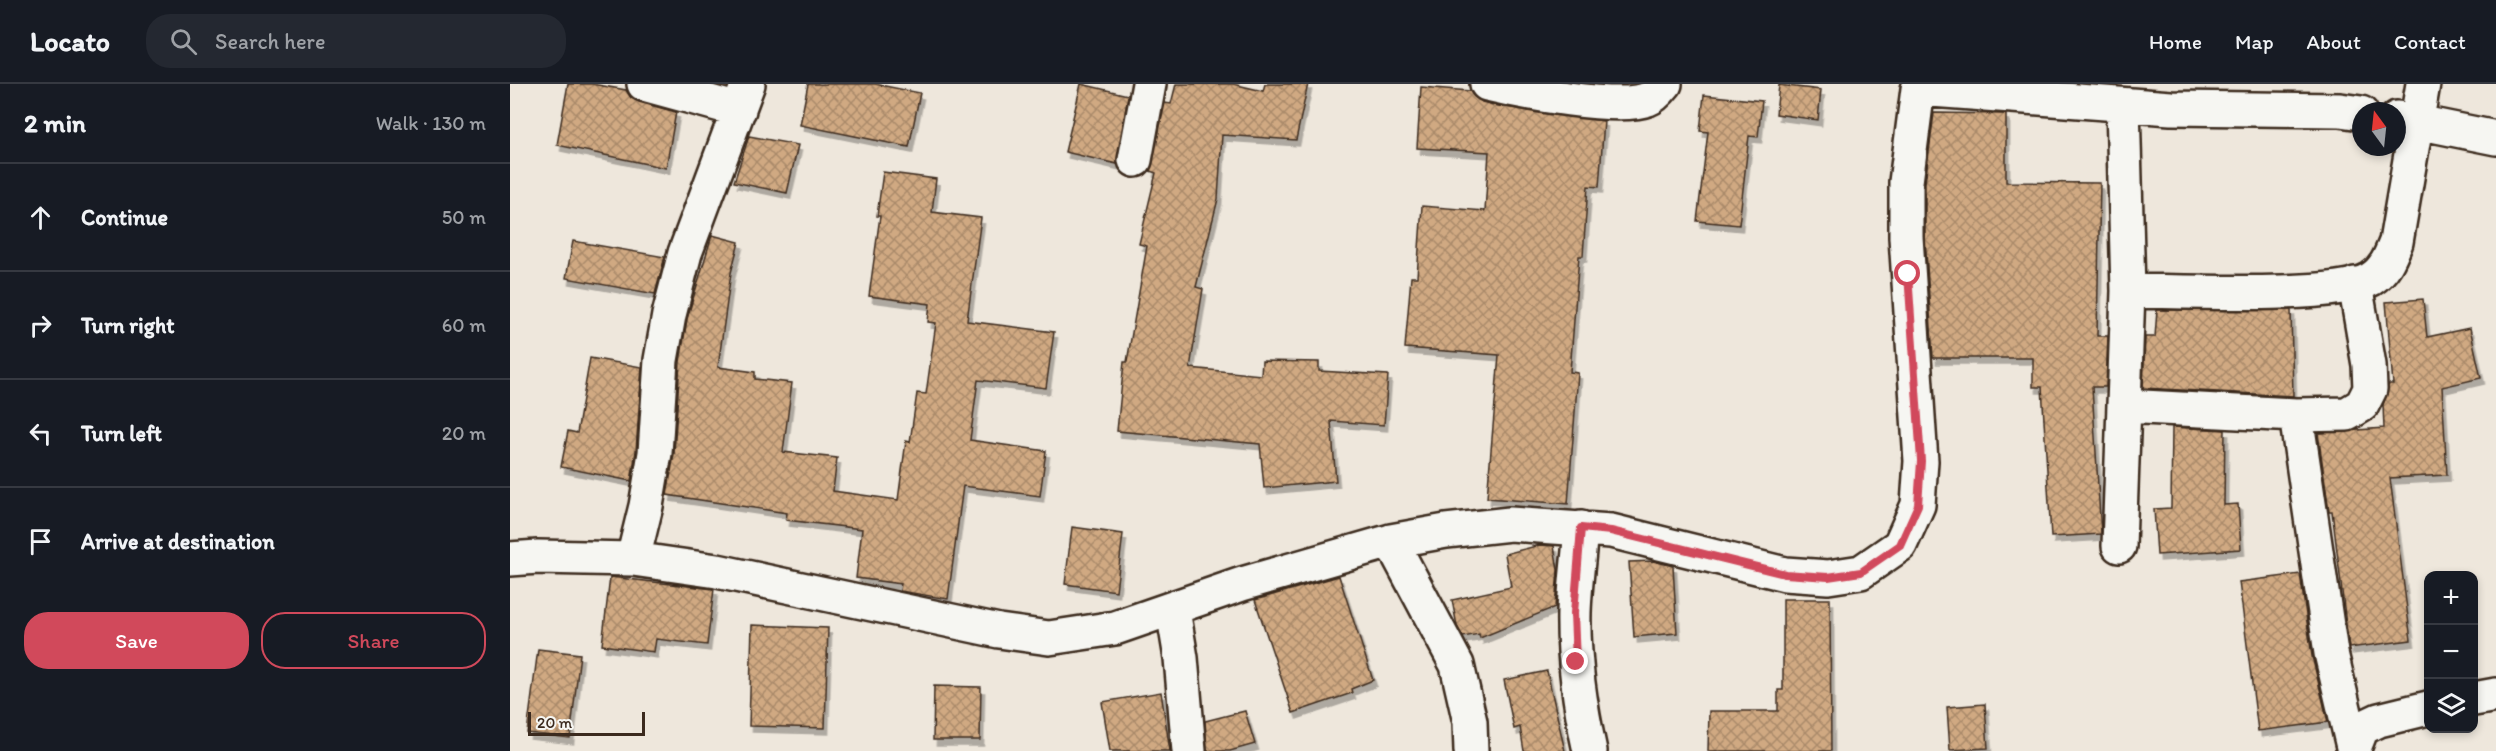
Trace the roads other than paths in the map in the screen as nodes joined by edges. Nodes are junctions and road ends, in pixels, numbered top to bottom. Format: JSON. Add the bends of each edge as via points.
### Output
{"nodes":[{"id":1,"x":644,"y":84,"type":"edge"},
{"id":2,"x":1149,"y":84,"type":"edge"},
{"id":3,"x":1487,"y":84,"type":"edge"},
{"id":4,"x":1665,"y":84,"type":"edge"},
{"id":5,"x":2423,"y":84,"type":"edge"},
{"id":6,"x":1908,"y":86,"type":"edge"},
{"id":7,"x":744,"y":97,"type":"edge"},
{"id":8,"x":2123,"y":105,"type":"junction"},
{"id":9,"x":2352,"y":112,"type":"edge"},
{"id":10,"x":2407,"y":120,"type":"edge"},
{"id":11,"x":2496,"y":138,"type":"edge"},
{"id":12,"x":1135,"y":160,"type":"dead end"},
{"id":13,"x":2355,"y":284,"type":"junction"},
{"id":14,"x":2128,"y":291,"type":"junction"},
{"id":15,"x":2124,"y":406,"type":"junction"},
{"id":16,"x":2296,"y":415,"type":"junction"},
{"id":17,"x":1581,"y":528,"type":"junction"},
{"id":18,"x":1391,"y":541,"type":"junction"},
{"id":19,"x":2119,"y":546,"type":"dead end"},
{"id":20,"x":510,"y":559,"type":"edge"},
{"id":21,"x":633,"y":559,"type":"junction"},
{"id":22,"x":1173,"y":610,"type":"junction"},
{"id":23,"x":2496,"y":694,"type":"edge"},
{"id":24,"x":2478,"y":698,"type":"edge"},
{"id":25,"x":2424,"y":709,"type":"edge"},
{"id":26,"x":2353,"y":749,"type":"edge"},
{"id":27,"x":1190,"y":751,"type":"edge"},
{"id":28,"x":1471,"y":751,"type":"edge"},
{"id":29,"x":1590,"y":751,"type":"edge"}],
"edges":[{"from":1,"to":7,"type":"street"},
{"from":2,"to":12,"type":"street"},
{"from":3,"to":4,"type":"street","via":[[1571,99],[1633,102],[1649,99]]},
{"from":5,"to":10,"type":"street"},
{"from":6,"to":8,"type":"street"},
{"from":6,"to":17,"type":"street","via":[[1905,237],[1921,461],[1918,505],[1900,545],[1861,572],[1828,577],[1785,574],[1611,531]]},
{"from":7,"to":21,"type":"street","via":[[684,254],[669,315],[655,453]]},
{"from":8,"to":9,"type":"street"},
{"from":8,"to":14,"type":"street"},
{"from":10,"to":11,"type":"street"},
{"from":10,"to":13,"type":"street","via":[[2396,242],[2389,260],[2374,277]]},
{"from":13,"to":14,"type":"street","via":[[2284,291]]},
{"from":13,"to":16,"type":"street","via":[[2370,389],[2362,405],[2346,414]]},
{"from":14,"to":15,"type":"street"},
{"from":15,"to":16,"type":"street"},
{"from":15,"to":19,"type":"street"},
{"from":16,"to":26,"type":"street","via":[[2331,653]]},
{"from":17,"to":18,"type":"street","via":[[1510,524]]},
{"from":17,"to":29,"type":"street","via":[[1574,613],[1581,710]]},
{"from":18,"to":22,"type":"street","via":[[1253,580]]},
{"from":18,"to":28,"type":"street","via":[[1457,665],[1470,722]]},
{"from":20,"to":21,"type":"street"},
{"from":21,"to":22,"type":"street","via":[[717,571],[999,632],[1049,638],[1115,628]]},
{"from":22,"to":27,"type":"street"},
{"from":23,"to":24,"type":"street"},
{"from":25,"to":26,"type":"street","via":[[2362,728]]}]}
